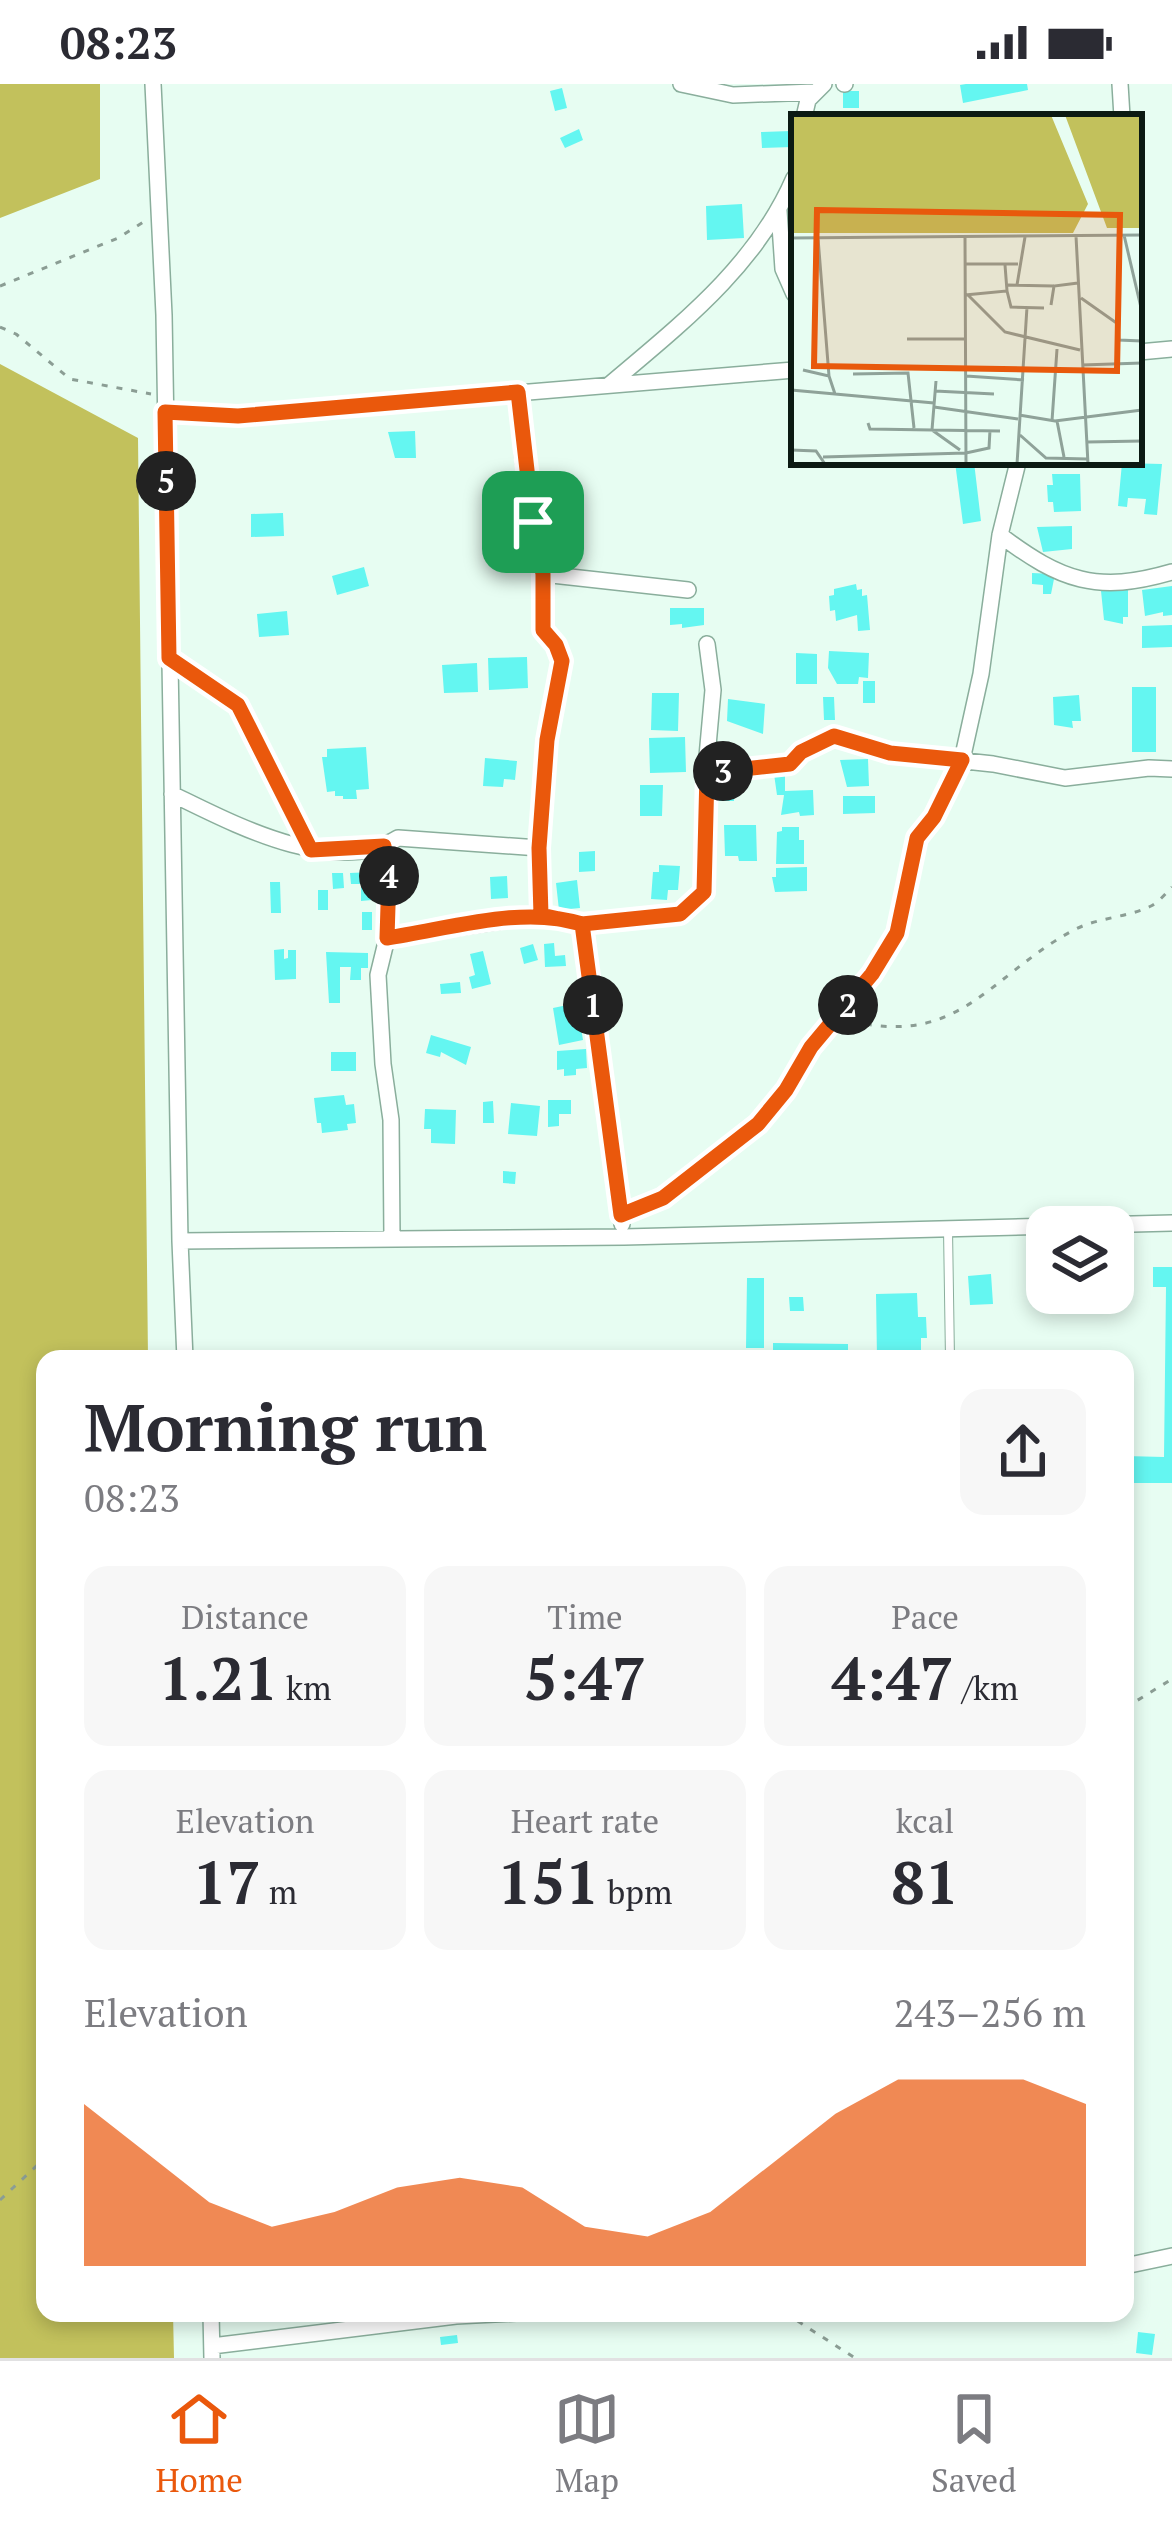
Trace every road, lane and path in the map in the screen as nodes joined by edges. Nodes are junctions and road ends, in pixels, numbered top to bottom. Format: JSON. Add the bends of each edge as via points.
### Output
{"nodes":[{"id":1,"x":153,"y":84,"type":"edge"},
{"id":2,"x":681,"y":84,"type":"edge"},
{"id":3,"x":1120,"y":84,"type":"edge"},
{"id":4,"x":819,"y":88,"type":"edge"},
{"id":5,"x":1122,"y":114,"type":"edge"},
{"id":6,"x":791,"y":185,"type":"edge"},
{"id":7,"x":161,"y":210,"type":"junction"},
{"id":8,"x":779,"y":212,"type":"junction"},
{"id":9,"x":0,"y":286,"type":"edge"},
{"id":10,"x":791,"y":287,"type":"edge"},
{"id":11,"x":0,"y":327,"type":"edge"},
{"id":12,"x":1172,"y":350,"type":"edge"},
{"id":13,"x":1142,"y":352,"type":"edge"},
{"id":14,"x":791,"y":370,"type":"edge"},
{"id":15,"x":607,"y":386,"type":"junction"},
{"id":16,"x":518,"y":392,"type":"junction"},
{"id":17,"x":165,"y":404,"type":"junction"},
{"id":18,"x":1017,"y":465,"type":"edge"},
{"id":19,"x":1000,"y":535,"type":"junction"},
{"id":20,"x":1172,"y":572,"type":"edge"},
{"id":21,"x":543,"y":574,"type":"junction"},
{"id":22,"x":688,"y":590,"type":"dead end"},
{"id":23,"x":706,"y":644,"type":"dead end"},
{"id":24,"x":169,"y":658,"type":"junction"},
{"id":25,"x":962,"y":760,"type":"junction"},
{"id":26,"x":1172,"y":769,"type":"edge"},
{"id":27,"x":707,"y":773,"type":"junction"},
{"id":28,"x":172,"y":794,"type":"junction"},
{"id":29,"x":384,"y":846,"type":"junction"},
{"id":30,"x":539,"y":848,"type":"junction"},
{"id":31,"x":311,"y":850,"type":"junction"},
{"id":32,"x":1172,"y":887,"type":"edge"},
{"id":33,"x":541,"y":915,"type":"junction"},
{"id":34,"x":582,"y":924,"type":"junction"},
{"id":35,"x":387,"y":938,"type":"junction"},
{"id":36,"x":838,"y":1018,"type":"junction"},
{"id":37,"x":621,"y":1215,"type":"junction"},
{"id":38,"x":1172,"y":1223,"type":"edge"},
{"id":39,"x":947,"y":1228,"type":"junction"},
{"id":40,"x":624,"y":1237,"type":"junction"},
{"id":41,"x":392,"y":1238,"type":"junction"},
{"id":42,"x":180,"y":1241,"type":"junction"},
{"id":43,"x":185,"y":1350,"type":"edge"},
{"id":44,"x":950,"y":1350,"type":"edge"},
{"id":45,"x":1172,"y":1679,"type":"edge"},
{"id":46,"x":1134,"y":1702,"type":"edge"},
{"id":47,"x":36,"y":2166,"type":"edge"},
{"id":48,"x":0,"y":2200,"type":"edge"},
{"id":49,"x":1172,"y":2256,"type":"edge"},
{"id":50,"x":1134,"y":2264,"type":"edge"},
{"id":51,"x":211,"y":2322,"type":"edge"},
{"id":52,"x":415,"y":2322,"type":"edge"},
{"id":53,"x":799,"y":2322,"type":"edge"},
{"id":54,"x":212,"y":2352,"type":"edge"},
{"id":55,"x":855,"y":2358,"type":"edge"}],
"edges":[{"from":1,"to":7,"type":"street"},
{"from":2,"to":4,"type":"street","via":[[733,95]]},
{"from":3,"to":5,"type":"street"},
{"from":6,"to":8,"type":"street"},
{"from":7,"to":9,"type":"path","via":[[118,238]]},
{"from":7,"to":17,"type":"street"},
{"from":8,"to":10,"type":"street"},
{"from":8,"to":15,"type":"street","via":[[707,301]]},
{"from":11,"to":17,"type":"path","via":[[70,379]]},
{"from":12,"to":13,"type":"street"},
{"from":14,"to":15,"type":"street"},
{"from":15,"to":16,"type":"street"},
{"from":16,"to":17,"type":"street","via":[[238,416]]},
{"from":16,"to":21,"type":"street"},
{"from":17,"to":24,"type":"street"},
{"from":18,"to":19,"type":"street"},
{"from":19,"to":20,"type":"street","via":[[1068,578],[1112,582]]},
{"from":19,"to":25,"type":"street"},
{"from":21,"to":22,"type":"street"},
{"from":21,"to":30,"type":"street","via":[[543,630],[562,661]]},
{"from":23,"to":27,"type":"street","via":[[713,690]]},
{"from":24,"to":28,"type":"street"},
{"from":24,"to":31,"type":"street","via":[[238,705]]},
{"from":25,"to":26,"type":"street","via":[[1065,778]]},
{"from":25,"to":27,"type":"street","via":[[890,753],[834,736],[790,764]]},
{"from":25,"to":36,"type":"street","via":[[917,838],[897,933]]},
{"from":27,"to":34,"type":"street","via":[[704,892],[680,914]]},
{"from":28,"to":31,"type":"street"},
{"from":28,"to":42,"type":"street"},
{"from":29,"to":30,"type":"street","via":[[398,838]]},
{"from":29,"to":31,"type":"street"},
{"from":29,"to":35,"type":"street"},
{"from":30,"to":33,"type":"street"},
{"from":32,"to":36,"type":"path","via":[[1153,905],[1076,929],[928,1025],[902,1029]]},
{"from":33,"to":34,"type":"street"},
{"from":33,"to":35,"type":"street"},
{"from":34,"to":37,"type":"street"},
{"from":35,"to":41,"type":"street","via":[[378,975],[392,1120]]},
{"from":36,"to":37,"type":"street","via":[[758,1124],[663,1198]]},
{"from":37,"to":40,"type":"street"},
{"from":38,"to":39,"type":"street"},
{"from":39,"to":40,"type":"street"},
{"from":39,"to":44,"type":"lane"},
{"from":40,"to":41,"type":"street"},
{"from":41,"to":42,"type":"street"},
{"from":42,"to":43,"type":"street"},
{"from":45,"to":46,"type":"path"},
{"from":47,"to":48,"type":"path"},
{"from":49,"to":50,"type":"street"},
{"from":51,"to":54,"type":"street"},
{"from":52,"to":54,"type":"street"},
{"from":53,"to":55,"type":"path"}]}
